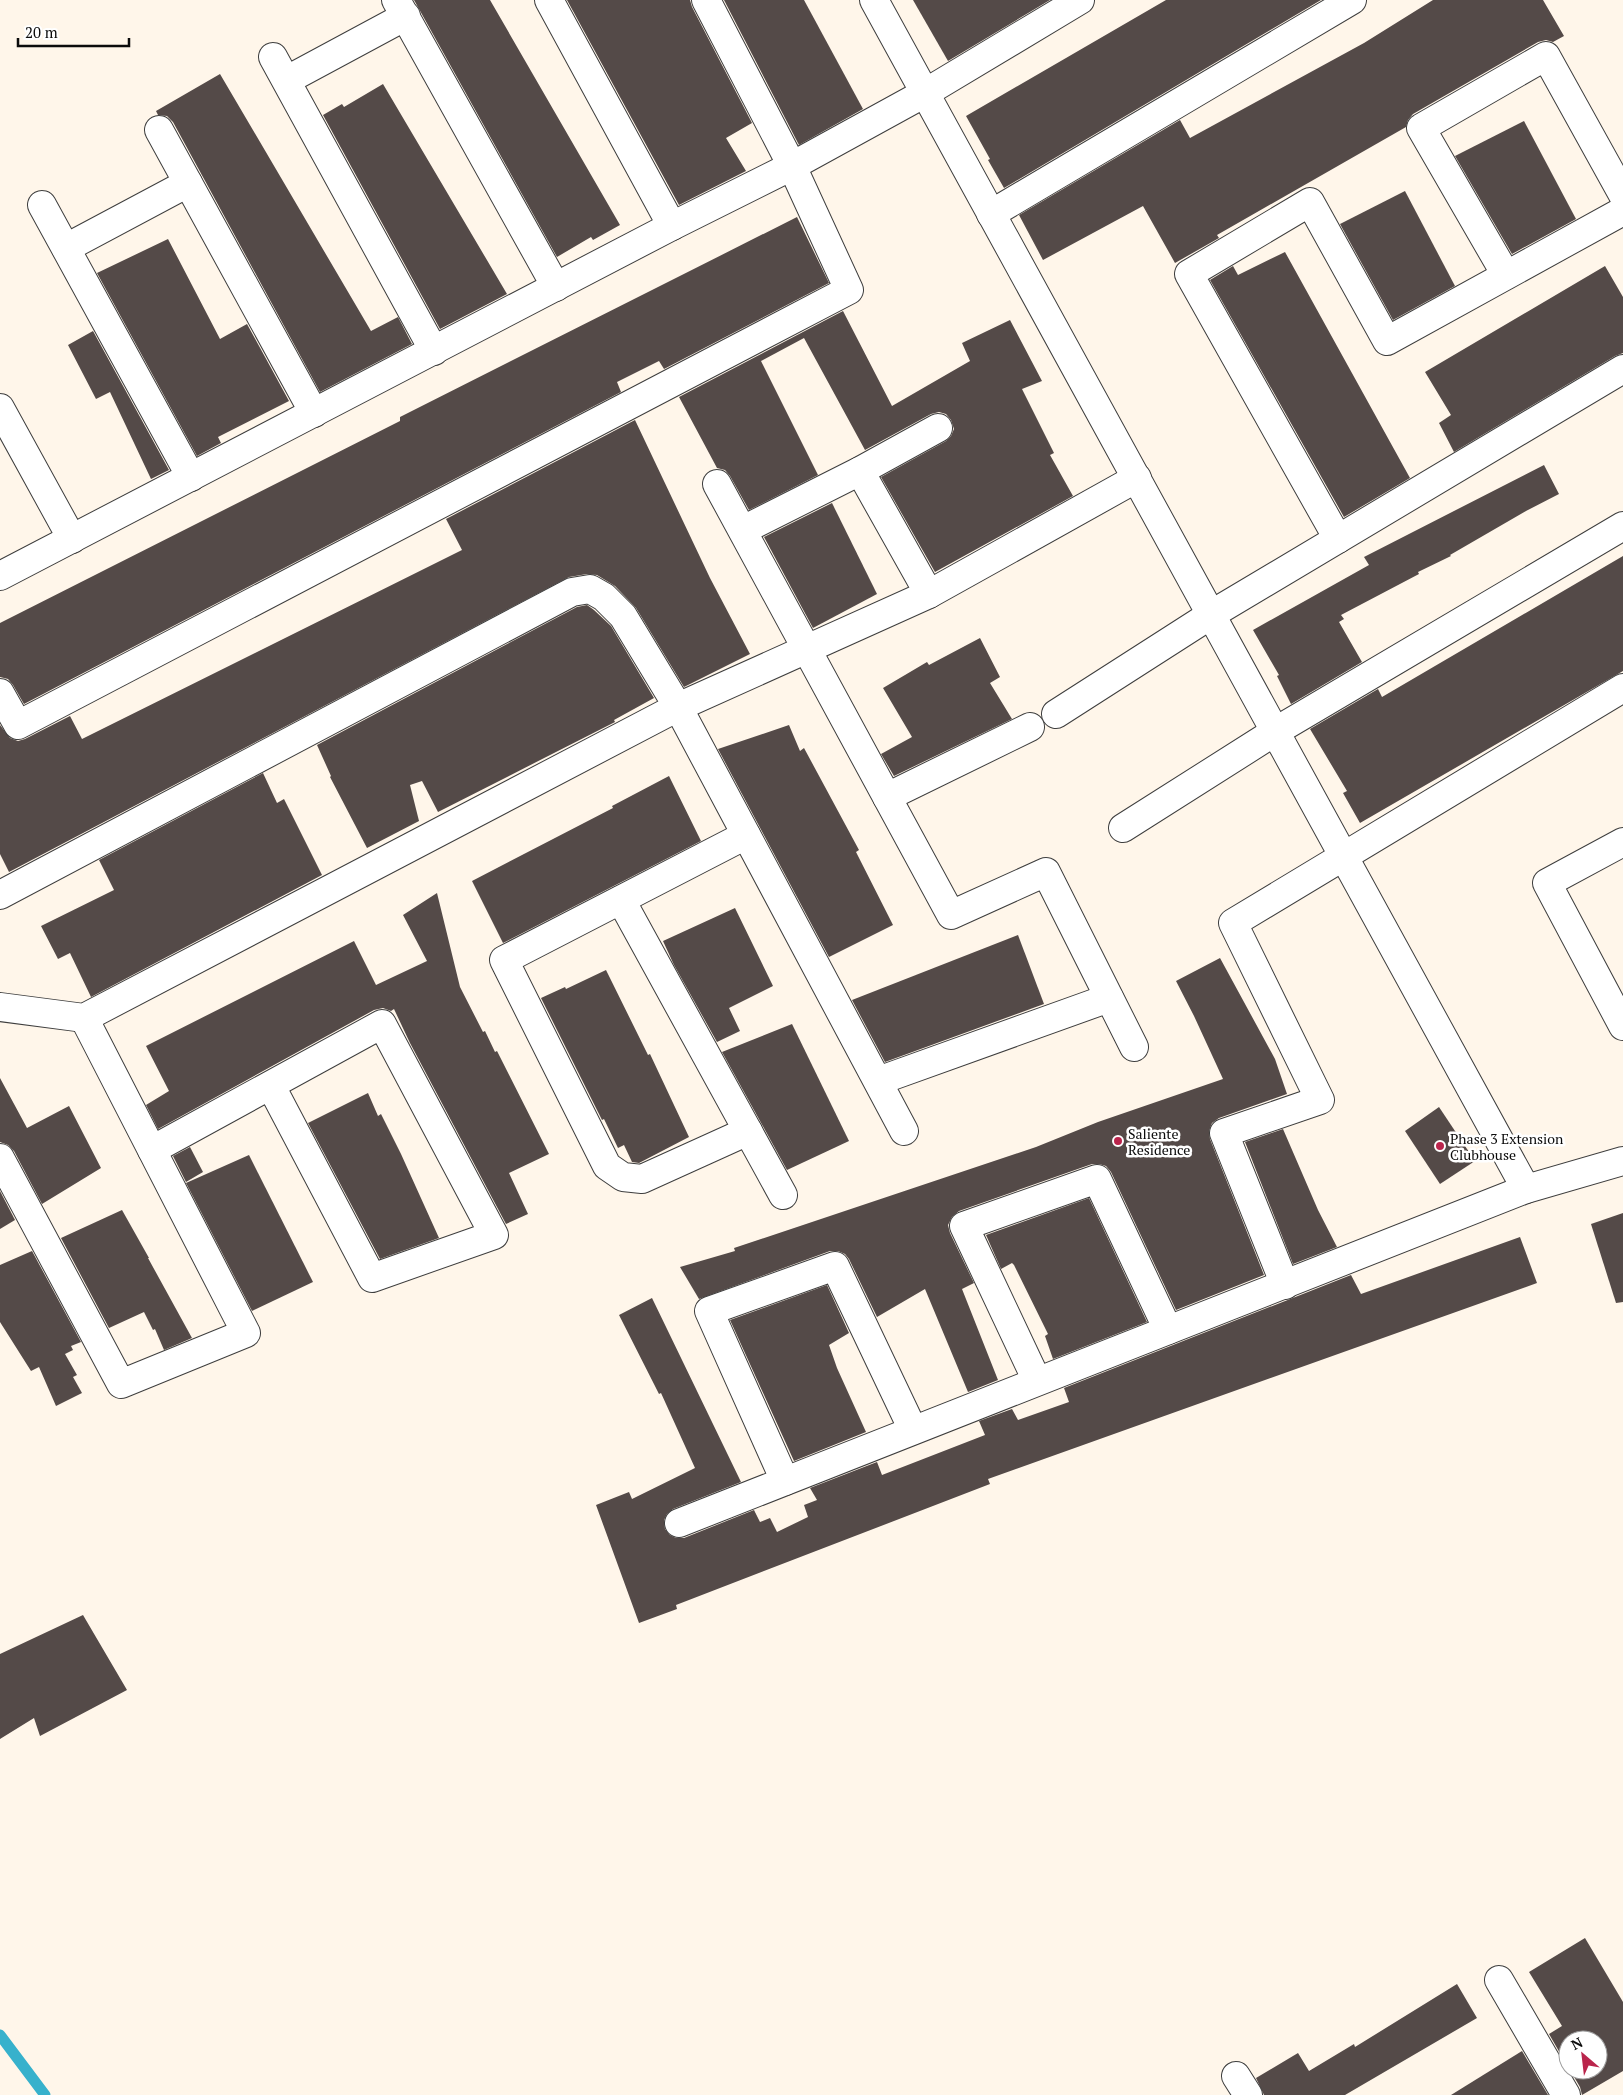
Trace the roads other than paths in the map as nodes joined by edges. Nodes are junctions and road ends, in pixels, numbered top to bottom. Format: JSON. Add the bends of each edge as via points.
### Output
{"nodes":[{"id":1,"x":550,"y":0,"type":"edge"},
{"id":2,"x":706,"y":0,"type":"edge"},
{"id":3,"x":874,"y":0,"type":"edge"},
{"id":4,"x":1080,"y":0,"type":"edge"},
{"id":5,"x":1352,"y":0,"type":"edge"},
{"id":6,"x":401,"y":8,"type":"edge"},
{"id":7,"x":273,"y":57,"type":"dead end"},
{"id":8,"x":287,"y":80,"type":"junction"},
{"id":9,"x":925,"y":93,"type":"junction"},
{"id":10,"x":159,"y":130,"type":"dead end"},
{"id":11,"x":792,"y":166,"type":"junction"},
{"id":12,"x":188,"y":183,"type":"junction"},
{"id":13,"x":1623,"y":195,"type":"edge"},
{"id":14,"x":42,"y":205,"type":"dead end"},
{"id":15,"x":1623,"y":211,"type":"edge"},
{"id":16,"x":992,"y":214,"type":"junction"},
{"id":17,"x":672,"y":226,"type":"junction"},
{"id":18,"x":66,"y":248,"type":"junction"},
{"id":19,"x":1506,"y":275,"type":"junction"},
{"id":20,"x":556,"y":287,"type":"junction"},
{"id":21,"x":434,"y":351,"type":"junction"},
{"id":22,"x":1623,"y":369,"type":"edge"},
{"id":23,"x":0,"y":408,"type":"edge"},
{"id":24,"x":314,"y":413,"type":"junction"},
{"id":25,"x":938,"y":428,"type":"dead end"},
{"id":26,"x":860,"y":471,"type":"junction"},
{"id":27,"x":191,"y":477,"type":"junction"},
{"id":28,"x":1138,"y":478,"type":"junction"},
{"id":29,"x":717,"y":484,"type":"dead end"},
{"id":30,"x":1623,"y":526,"type":"edge"},
{"id":31,"x":743,"y":530,"type":"junction"},
{"id":32,"x":72,"y":539,"type":"junction"},
{"id":33,"x":1338,"y":540,"type":"junction"},
{"id":34,"x":0,"y":576,"type":"edge"},
{"id":35,"x":929,"y":594,"type":"junction"},
{"id":36,"x":1212,"y":614,"type":"junction"},
{"id":37,"x":806,"y":649,"type":"junction"},
{"id":38,"x":1623,"y":688,"type":"edge"},
{"id":39,"x":0,"y":693,"type":"edge"},
{"id":40,"x":678,"y":707,"type":"junction"},
{"id":41,"x":1056,"y":714,"type":"dead end"},
{"id":42,"x":1030,"y":727,"type":"dead end"},
{"id":43,"x":1276,"y":731,"type":"junction"},
{"id":44,"x":887,"y":797,"type":"junction"},
{"id":45,"x":1123,"y":828,"type":"dead end"},
{"id":46,"x":746,"y":835,"type":"junction"},
{"id":47,"x":1623,"y":842,"type":"edge"},
{"id":48,"x":1345,"y":856,"type":"junction"},
{"id":49,"x":0,"y":895,"type":"edge"},
{"id":50,"x":621,"y":900,"type":"junction"},
{"id":51,"x":1109,"y":998,"type":"junction"},
{"id":52,"x":1,"y":1005,"type":"edge"},
{"id":53,"x":84,"y":1018,"type":"junction"},
{"id":54,"x":1623,"y":1026,"type":"edge"},
{"id":55,"x":1134,"y":1047,"type":"dead end"},
{"id":56,"x":878,"y":1081,"type":"junction"},
{"id":57,"x":271,"y":1086,"type":"junction"},
{"id":58,"x":748,"y":1131,"type":"junction"},
{"id":59,"x":904,"y":1131,"type":"dead end"},
{"id":60,"x":152,"y":1150,"type":"junction"},
{"id":61,"x":0,"y":1158,"type":"edge"},
{"id":62,"x":1623,"y":1160,"type":"edge"},
{"id":63,"x":1526,"y":1189,"type":"junction"},
{"id":64,"x":783,"y":1194,"type":"dead end"},
{"id":65,"x":1285,"y":1285,"type":"junction"},
{"id":66,"x":1168,"y":1330,"type":"junction"},
{"id":67,"x":1037,"y":1382,"type":"junction"},
{"id":68,"x":912,"y":1430,"type":"junction"},
{"id":69,"x":786,"y":1481,"type":"junction"},
{"id":70,"x":679,"y":1523,"type":"dead end"},
{"id":71,"x":1499,"y":1980,"type":"dead end"},
{"id":72,"x":1566,"y":2095,"type":"edge"}],
"edges":[{"from":1,"to":17,"type":"street"},
{"from":2,"to":11,"type":"street"},
{"from":3,"to":9,"type":"street"},
{"from":4,"to":9,"type":"street"},
{"from":5,"to":16,"type":"street"},
{"from":6,"to":8,"type":"street"},
{"from":6,"to":20,"type":"street"},
{"from":7,"to":8,"type":"street"},
{"from":8,"to":21,"type":"street"},
{"from":9,"to":11,"type":"street"},
{"from":9,"to":16,"type":"street"},
{"from":10,"to":12,"type":"street"},
{"from":11,"to":17,"type":"street"},
{"from":11,"to":39,"type":"street","via":[[849,290],[18,725]]},
{"from":12,"to":18,"type":"street"},
{"from":12,"to":24,"type":"street"},
{"from":13,"to":19,"type":"street","via":[[1546,56],[1422,128]]},
{"from":14,"to":18,"type":"street"},
{"from":15,"to":19,"type":"street"},
{"from":16,"to":28,"type":"street"},
{"from":17,"to":20,"type":"street"},
{"from":18,"to":27,"type":"street"},
{"from":19,"to":33,"type":"street","via":[[1387,342],[1310,202],[1189,274]]},
{"from":20,"to":21,"type":"street"},
{"from":21,"to":24,"type":"street"},
{"from":22,"to":33,"type":"street"},
{"from":23,"to":32,"type":"street"},
{"from":24,"to":27,"type":"street"},
{"from":25,"to":26,"type":"street"},
{"from":26,"to":31,"type":"street"},
{"from":26,"to":35,"type":"street"},
{"from":27,"to":32,"type":"street"},
{"from":28,"to":35,"type":"street"},
{"from":28,"to":36,"type":"street"},
{"from":29,"to":31,"type":"street"},
{"from":30,"to":43,"type":"street"},
{"from":31,"to":37,"type":"street"},
{"from":32,"to":34,"type":"street"},
{"from":33,"to":36,"type":"street"},
{"from":35,"to":37,"type":"street"},
{"from":36,"to":41,"type":"street"},
{"from":36,"to":43,"type":"street"},
{"from":37,"to":40,"type":"street"},
{"from":37,"to":44,"type":"street"},
{"from":38,"to":48,"type":"street"},
{"from":40,"to":46,"type":"street"},
{"from":40,"to":49,"type":"street","via":[[623,616],[604,597],[590,589],[572,592]]},
{"from":40,"to":53,"type":"street"},
{"from":42,"to":44,"type":"street"},
{"from":43,"to":45,"type":"street"},
{"from":43,"to":48,"type":"street"},
{"from":44,"to":51,"type":"street","via":[[951,915],[1046,872]]},
{"from":46,"to":50,"type":"street"},
{"from":46,"to":56,"type":"street"},
{"from":47,"to":54,"type":"street","via":[[1547,882]]},
{"from":48,"to":63,"type":"street"},
{"from":48,"to":65,"type":"street","via":[[1233,923],[1320,1100],[1224,1133]]},
{"from":50,"to":58,"type":"street"},
{"from":50,"to":58,"type":"street","via":[[504,960],[608,1166],[623,1177],[642,1179]]},
{"from":51,"to":55,"type":"street"},
{"from":51,"to":56,"type":"street"},
{"from":52,"to":53,"type":"street"},
{"from":53,"to":60,"type":"street"},
{"from":56,"to":59,"type":"street"},
{"from":57,"to":57,"type":"street","via":[[372,1278],[494,1235],[382,1024]]},
{"from":57,"to":60,"type":"street"},
{"from":58,"to":64,"type":"street"},
{"from":60,"to":61,"type":"street","via":[[246,1333],[122,1384]]},
{"from":62,"to":63,"type":"street"},
{"from":63,"to":65,"type":"street"},
{"from":65,"to":66,"type":"street"},
{"from":66,"to":67,"type":"street"},
{"from":66,"to":67,"type":"street","via":[[1097,1179],[964,1226]]},
{"from":67,"to":68,"type":"street"},
{"from":68,"to":69,"type":"street"},
{"from":68,"to":69,"type":"street","via":[[835,1266],[709,1312]]},
{"from":69,"to":70,"type":"street"},
{"from":71,"to":72,"type":"street"}]}
